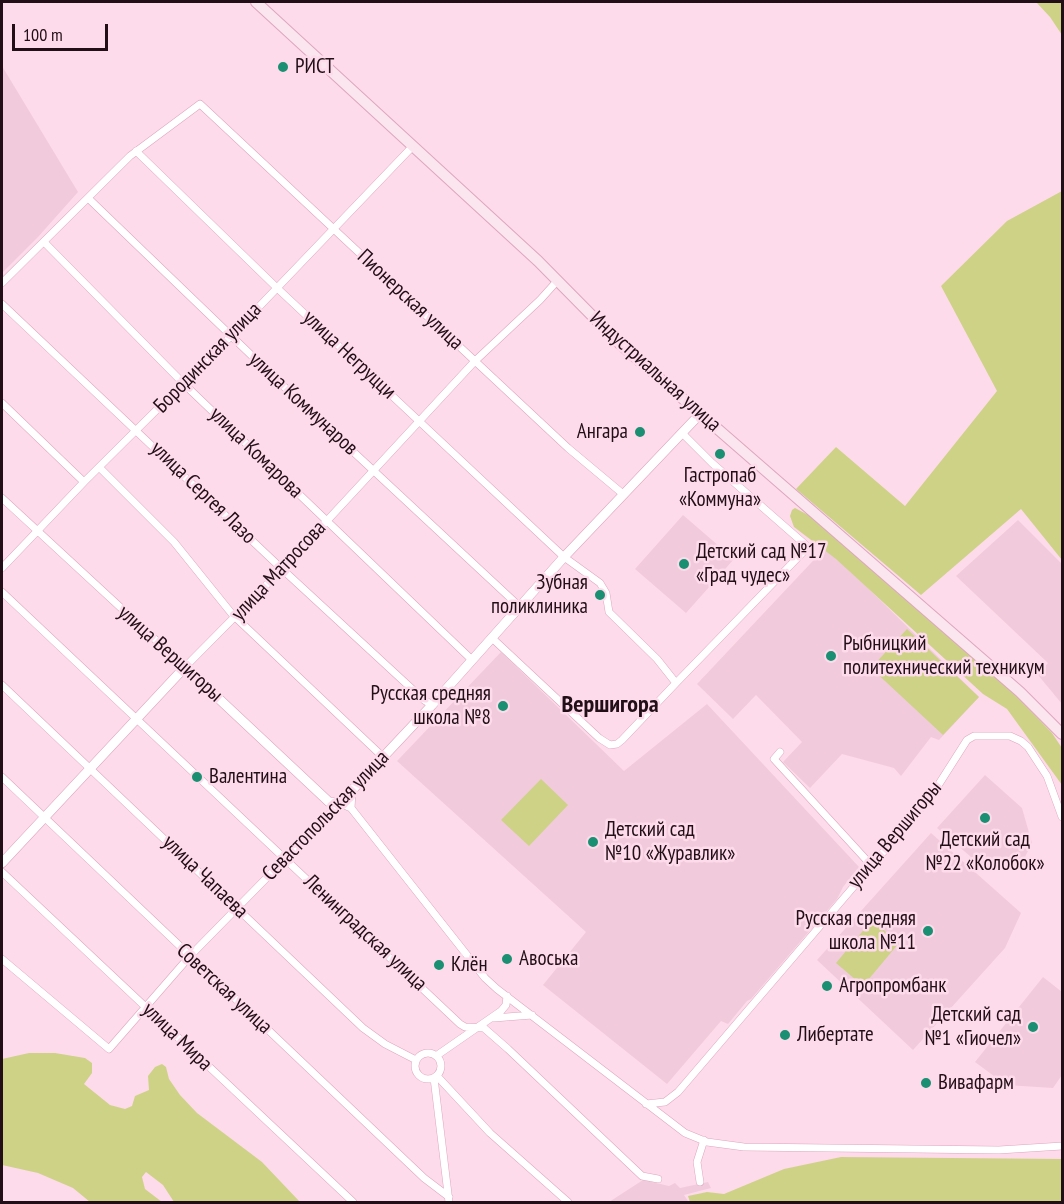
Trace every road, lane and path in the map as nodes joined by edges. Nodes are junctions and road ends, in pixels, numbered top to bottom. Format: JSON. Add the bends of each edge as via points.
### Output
{"nodes":[{"id":1,"x":256,"y":2,"type":"edge"},
{"id":2,"x":413,"y":146,"type":"junction"},
{"id":3,"x":136,"y":151,"type":"junction"},
{"id":4,"x":88,"y":198,"type":"junction"},
{"id":5,"x":335,"y":230,"type":"junction"},
{"id":6,"x":44,"y":243,"type":"junction"},
{"id":7,"x":558,"y":280,"type":"junction"},
{"id":8,"x":2,"y":283,"type":"edge"},
{"id":9,"x":276,"y":287,"type":"junction"},
{"id":10,"x":2,"y":304,"type":"edge"},
{"id":11,"x":231,"y":336,"type":"junction"},
{"id":12,"x":475,"y":361,"type":"junction"},
{"id":13,"x":184,"y":384,"type":"junction"},
{"id":14,"x":2,"y":403,"type":"edge"},
{"id":15,"x":700,"y":414,"type":"junction"},
{"id":16,"x":420,"y":420,"type":"junction"},
{"id":17,"x":136,"y":430,"type":"junction"},
{"id":18,"x":683,"y":434,"type":"junction"},
{"id":19,"x":100,"y":468,"type":"junction"},
{"id":20,"x":373,"y":471,"type":"junction"},
{"id":21,"x":84,"y":482,"type":"junction"},
{"id":22,"x":623,"y":494,"type":"junction"},
{"id":23,"x":2,"y":498,"type":"edge"},
{"id":24,"x":325,"y":521,"type":"junction"},
{"id":25,"x":37,"y":531,"type":"junction"},
{"id":26,"x":564,"y":557,"type":"junction"},
{"id":27,"x":2,"y":568,"type":"edge"},
{"id":28,"x":282,"y":569,"type":"junction"},
{"id":29,"x":2,"y":592,"type":"edge"},
{"id":30,"x":520,"y":607,"type":"junction"},
{"id":31,"x":236,"y":617,"type":"junction"},
{"id":32,"x":492,"y":638,"type":"junction"},
{"id":33,"x":472,"y":660,"type":"junction"},
{"id":34,"x":185,"y":667,"type":"junction"},
{"id":35,"x":676,"y":683,"type":"junction"},
{"id":36,"x":2,"y":685,"type":"edge"},
{"id":37,"x":432,"y":705,"type":"junction"},
{"id":38,"x":136,"y":718,"type":"junction"},
{"id":39,"x":1062,"y":734,"type":"edge"},
{"id":40,"x":780,"y":752,"type":"dead end"},
{"id":41,"x":383,"y":757,"type":"junction"},
{"id":42,"x":90,"y":769,"type":"junction"},
{"id":43,"x":2,"y":777,"type":"edge"},
{"id":44,"x":352,"y":792,"type":"junction"},
{"id":45,"x":340,"y":803,"type":"junction"},
{"id":46,"x":351,"y":808,"type":"junction"},
{"id":47,"x":43,"y":817,"type":"junction"},
{"id":48,"x":1062,"y":817,"type":"edge"},
{"id":49,"x":285,"y":858,"type":"junction"},
{"id":50,"x":2,"y":863,"type":"edge"},
{"id":51,"x":871,"y":865,"type":"junction"},
{"id":52,"x":2,"y":872,"type":"edge"},
{"id":53,"x":238,"y":907,"type":"junction"},
{"id":54,"x":190,"y":956,"type":"junction"},
{"id":55,"x":2,"y":959,"type":"edge"},
{"id":56,"x":507,"y":996,"type":"junction"},
{"id":57,"x":145,"y":1006,"type":"junction"},
{"id":58,"x":532,"y":1015,"type":"junction"},
{"id":59,"x":491,"y":1019,"type":"junction"},
{"id":60,"x":478,"y":1028,"type":"junction"},
{"id":61,"x":436,"y":1056,"type":"junction"},
{"id":62,"x":416,"y":1060,"type":"junction"},
{"id":63,"x":436,"y":1077,"type":"junction"},
{"id":64,"x":646,"y":1104,"type":"junction"},
{"id":65,"x":704,"y":1140,"type":"junction"},
{"id":66,"x":1062,"y":1146,"type":"edge"},
{"id":67,"x":658,"y":1179,"type":"dead end"},
{"id":68,"x":700,"y":1182,"type":"dead end"},
{"id":69,"x":449,"y":1200,"type":"edge"},
{"id":70,"x":352,"y":1203,"type":"edge"},
{"id":71,"x":567,"y":1203,"type":"edge"}],
"edges":[{"from":1,"to":2,"type":"main road","name":"Индустриальная улица"},
{"from":2,"to":5,"type":"street","name":"Бородинская улица"},
{"from":2,"to":7,"type":"main road","name":"Индустриальная улица"},
{"from":3,"to":4,"type":"street"},
{"from":3,"to":5,"type":"street","name":"Пионерская улица","via":[[200,104]]},
{"from":3,"to":9,"type":"street","name":"улица Негруцци"},
{"from":4,"to":6,"type":"street"},
{"from":4,"to":11,"type":"street","name":"улица Коммунаров"},
{"from":5,"to":9,"type":"street","name":"Бородинская улица"},
{"from":5,"to":12,"type":"street","name":"Пионерская улица"},
{"from":6,"to":8,"type":"street"},
{"from":6,"to":13,"type":"street","name":"улица Комарова"},
{"from":7,"to":12,"type":"street","name":"улица Матросова"},
{"from":7,"to":15,"type":"main road","name":"Индустриальная улица","via":[[620,344]]},
{"from":9,"to":11,"type":"street","name":"Бородинская улица"},
{"from":9,"to":16,"type":"street","name":"улица Негруцци"},
{"from":10,"to":17,"type":"street","name":"улица Сергея Лазо"},
{"from":11,"to":13,"type":"street","name":"Бородинская улица"},
{"from":11,"to":20,"type":"street","name":"улица Коммунаров"},
{"from":12,"to":16,"type":"street","name":"улица Матросова"},
{"from":12,"to":22,"type":"street","name":"Пионерская улица"},
{"from":13,"to":17,"type":"street","name":"Бородинская улица"},
{"from":13,"to":24,"type":"street","name":"улица Комарова"},
{"from":14,"to":21,"type":"street"},
{"from":15,"to":18,"type":"street","name":"Севастопольская улица"},
{"from":15,"to":39,"type":"main road","name":"Индустриальная улица","via":[[1020,692]]},
{"from":16,"to":20,"type":"street","name":"улица Матросова"},
{"from":16,"to":26,"type":"street","name":"улица Негруцци"},
{"from":17,"to":19,"type":"street","name":"Бородинская улица"},
{"from":17,"to":28,"type":"street","name":"улица Сергея Лазо"},
{"from":18,"to":22,"type":"street","name":"Севастопольская улица"},
{"from":18,"to":35,"type":"street","via":[[808,547]]},
{"from":19,"to":21,"type":"street","name":"Бородинская улица"},
{"from":19,"to":31,"type":"street","via":[[174,542]]},
{"from":20,"to":24,"type":"street","name":"улица Матросова"},
{"from":20,"to":30,"type":"street","name":"улица Коммунаров"},
{"from":21,"to":25,"type":"street","name":"Бородинская улица"},
{"from":22,"to":26,"type":"street","name":"Севастопольская улица"},
{"from":23,"to":25,"type":"street","name":"улица Вершигоры"},
{"from":24,"to":28,"type":"street","name":"улица Матросова"},
{"from":24,"to":33,"type":"street","name":"улица Комарова"},
{"from":25,"to":27,"type":"street","name":"Бородинская улица"},
{"from":25,"to":34,"type":"street","name":"улица Вершигоры"},
{"from":26,"to":30,"type":"street","name":"Севастопольская улица"},
{"from":26,"to":35,"type":"street","name":"улица Негруцци","via":[[600,583],[609,612]]},
{"from":28,"to":31,"type":"street","name":"улица Матросова"},
{"from":28,"to":37,"type":"street","name":"улица Сергея Лазо"},
{"from":29,"to":38,"type":"street","name":"Ленинградская улица"},
{"from":30,"to":32,"type":"street","name":"Севастопольская улица"},
{"from":31,"to":34,"type":"street","name":"улица Матросова"},
{"from":31,"to":41,"type":"street"},
{"from":32,"to":33,"type":"street","name":"Севастопольская улица"},
{"from":32,"to":35,"type":"street","via":[[610,745],[618,744]]},
{"from":33,"to":37,"type":"street","name":"Севастопольская улица"},
{"from":34,"to":38,"type":"street","name":"улица Матросова"},
{"from":34,"to":45,"type":"street","name":"улица Вершигоры","via":[[329,802]]},
{"from":36,"to":42,"type":"street","name":"улица Чапаева"},
{"from":37,"to":41,"type":"street","name":"Севастопольская улица"},
{"from":38,"to":42,"type":"street","name":"улица Матросова"},
{"from":38,"to":49,"type":"street","name":"Ленинградская улица"},
{"from":40,"to":51,"type":"street","via":[[774,759]]},
{"from":41,"to":44,"type":"street","name":"Севастопольская улица"},
{"from":42,"to":47,"type":"street","name":"улица Матросова"},
{"from":42,"to":53,"type":"street","name":"улица Чапаева"},
{"from":43,"to":47,"type":"street","name":"Советская улица"},
{"from":44,"to":45,"type":"street","name":"Севастопольская улица"},
{"from":44,"to":46,"type":"street"},
{"from":45,"to":46,"type":"street"},
{"from":45,"to":49,"type":"street","name":"Севастопольская улица"},
{"from":46,"to":56,"type":"street","via":[[485,978]]},
{"from":47,"to":50,"type":"street","name":"улица Матросова"},
{"from":47,"to":54,"type":"street","name":"Советская улица"},
{"from":48,"to":51,"type":"street","name":"улица Вершигоры","via":[[1047,776],[1028,747],[1010,736],[974,736],[967,740],[932,795]]},
{"from":49,"to":53,"type":"street","name":"Севастопольская улица"},
{"from":49,"to":60,"type":"street","name":"Ленинградская улица","via":[[460,1024]]},
{"from":51,"to":64,"type":"street","name":"улица Вершигоры","via":[[674,1096]]},
{"from":52,"to":57,"type":"street","name":"улица Мира"},
{"from":53,"to":54,"type":"street","name":"Севастопольская улица"},
{"from":53,"to":62,"type":"street","name":"улица Чапаева","via":[[363,1028]]},
{"from":54,"to":57,"type":"street","name":"Севастопольская улица"},
{"from":54,"to":69,"type":"street","name":"Советская улица"},
{"from":55,"to":57,"type":"street","name":"Севастопольская улица","via":[[108,1049]]},
{"from":56,"to":58,"type":"street"},
{"from":56,"to":59,"type":"street","via":[[504,1008]]},
{"from":57,"to":70,"type":"street","name":"улица Мира"},
{"from":58,"to":59,"type":"street"},
{"from":58,"to":64,"type":"street"},
{"from":59,"to":60,"type":"street"},
{"from":60,"to":61,"type":"street"},
{"from":60,"to":67,"type":"street","name":"Ленинградская улица","via":[[484,1028],[497,1039],[642,1176]]},
{"from":61,"to":62,"type":"street","via":[[424,1053]]},
{"from":61,"to":63,"type":"street","via":[[441,1068]]},
{"from":62,"to":63,"type":"street","name":"улица Чапаева","via":[[418,1076],[426,1080]]},
{"from":63,"to":69,"type":"street"},
{"from":63,"to":71,"type":"street","name":"улица Чапаева"},
{"from":64,"to":65,"type":"street","via":[[685,1133]]},
{"from":65,"to":66,"type":"street","via":[[752,1147],[999,1150]]},
{"from":65,"to":68,"type":"street","via":[[697,1162]]}]}
